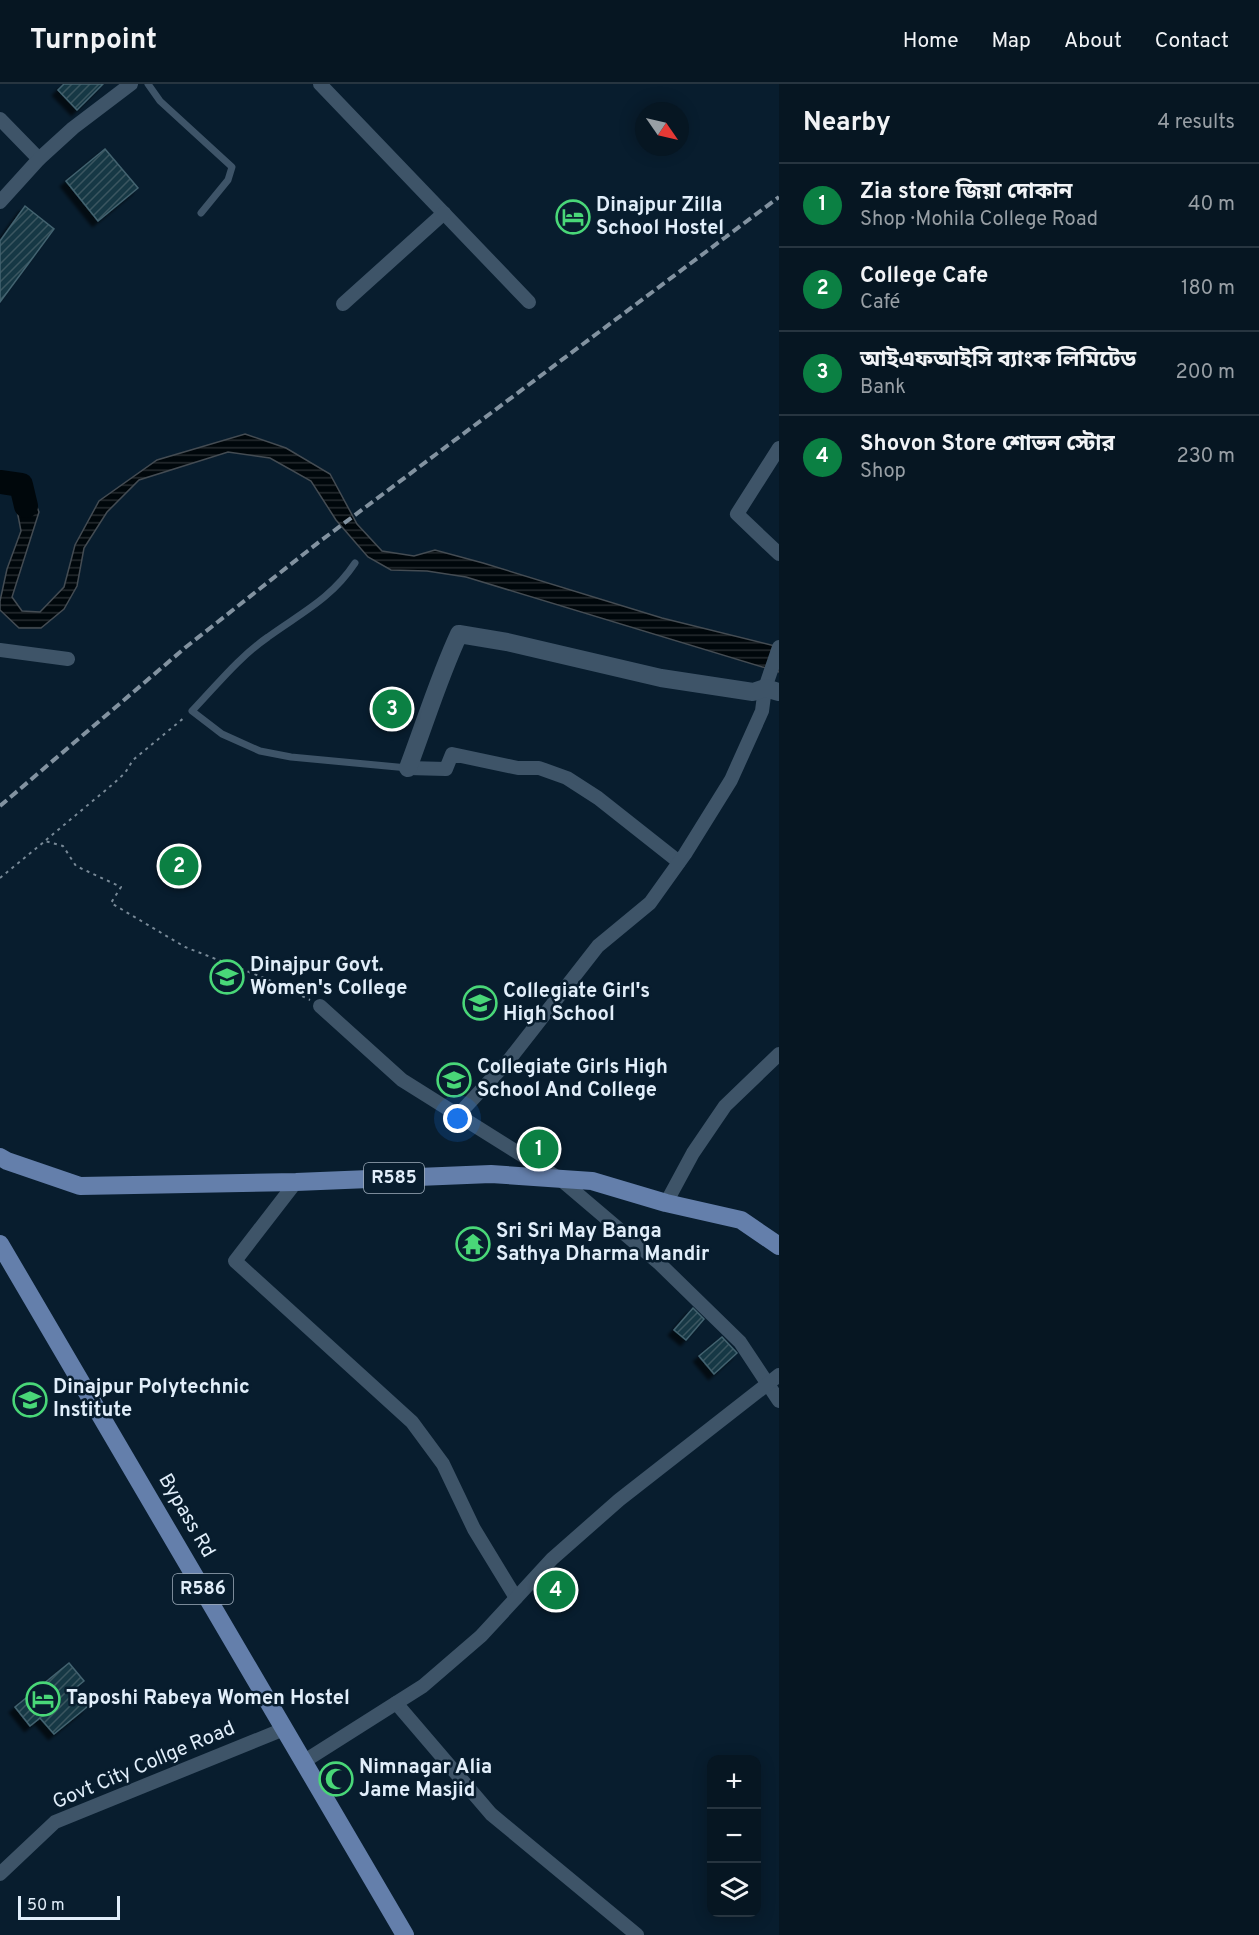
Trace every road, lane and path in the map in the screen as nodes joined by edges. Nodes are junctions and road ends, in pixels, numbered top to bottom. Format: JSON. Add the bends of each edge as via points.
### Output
{"nodes":[{"id":1,"x":131,"y":84,"type":"edge"},
{"id":2,"x":148,"y":84,"type":"edge"},
{"id":3,"x":320,"y":84,"type":"edge"},
{"id":4,"x":0,"y":119,"type":"edge"},
{"id":5,"x":39,"y":159,"type":"junction"},
{"id":6,"x":0,"y":202,"type":"edge"},
{"id":7,"x":201,"y":213,"type":"dead end"},
{"id":8,"x":444,"y":213,"type":"junction"},
{"id":9,"x":529,"y":302,"type":"dead end"},
{"id":10,"x":344,"y":304,"type":"dead end"},
{"id":11,"x":779,"y":448,"type":"edge"},
{"id":12,"x":779,"y":554,"type":"edge"},
{"id":13,"x":355,"y":563,"type":"dead end"},
{"id":14,"x":779,"y":647,"type":"edge"},
{"id":15,"x":0,"y":650,"type":"edge"},
{"id":16,"x":68,"y":659,"type":"dead end"},
{"id":17,"x":772,"y":690,"type":"edge"},
{"id":18,"x":192,"y":711,"type":"junction"},
{"id":19,"x":408,"y":768,"type":"junction"},
{"id":20,"x":45,"y":841,"type":"junction"},
{"id":21,"x":679,"y":862,"type":"junction"},
{"id":22,"x":0,"y":878,"type":"edge"},
{"id":23,"x":320,"y":1006,"type":"joint"},
{"id":24,"x":779,"y":1053,"type":"edge"},
{"id":25,"x":458,"y":1115,"type":"junction"},
{"id":26,"x":0,"y":1157,"type":"edge"},
{"id":27,"x":560,"y":1179,"type":"junction"},
{"id":28,"x":296,"y":1182,"type":"junction"},
{"id":29,"x":666,"y":1203,"type":"junction"},
{"id":30,"x":0,"y":1244,"type":"edge"},
{"id":31,"x":779,"y":1245,"type":"edge"},
{"id":32,"x":774,"y":1379,"type":"edge"},
{"id":33,"x":779,"y":1401,"type":"edge"},
{"id":34,"x":516,"y":1598,"type":"junction"},
{"id":35,"x":396,"y":1703,"type":"junction"},
{"id":36,"x":284,"y":1730,"type":"junction"},
{"id":37,"x":303,"y":1762,"type":"junction"},
{"id":38,"x":0,"y":1874,"type":"edge"},
{"id":39,"x":405,"y":1935,"type":"edge"},
{"id":40,"x":637,"y":1935,"type":"edge"}],
"edges":[{"from":1,"to":5,"type":"street"},
{"from":2,"to":7,"type":"lane","via":[[160,101],[232,167],[228,180]]},
{"from":3,"to":8,"type":"street"},
{"from":4,"to":5,"type":"street"},
{"from":5,"to":6,"type":"street"},
{"from":8,"to":9,"type":"street"},
{"from":8,"to":10,"type":"street"},
{"from":11,"to":12,"type":"street","via":[[737,514]]},
{"from":13,"to":18,"type":"lane","via":[[330,594],[267,638]]},
{"from":14,"to":17,"type":"street"},
{"from":15,"to":16,"type":"street"},
{"from":17,"to":19,"type":"street","via":[[753,692],[661,678],[459,634]]},
{"from":17,"to":21,"type":"street","via":[[731,780]]},
{"from":18,"to":19,"type":"lane","via":[[222,734],[260,751]]},
{"from":18,"to":20,"type":"path"},
{"from":19,"to":21,"type":"street","via":[[446,769],[452,754],[518,768],[539,768],[567,778],[598,798]]},
{"from":20,"to":22,"type":"path"},
{"from":20,"to":23,"type":"path","via":[[63,846],[76,867],[121,887],[111,903],[185,947],[267,979]]},
{"from":21,"to":25,"type":"street","via":[[650,903],[598,946],[509,1060]]},
{"from":23,"to":25,"type":"street","via":[[402,1080]]},
{"from":24,"to":29,"type":"street","via":[[725,1106]]},
{"from":25,"to":27,"type":"street"},
{"from":26,"to":28,"type":"main road","number":"R585","via":[[80,1186]]},
{"from":27,"to":28,"type":"main road","number":"R585","via":[[490,1174]]},
{"from":27,"to":29,"type":"main road","number":"R585","via":[[592,1181]]},
{"from":27,"to":32,"type":"street","via":[[660,1264]]},
{"from":28,"to":34,"type":"street","via":[[235,1261],[411,1422],[443,1464],[474,1528]]},
{"from":29,"to":31,"type":"main road","number":"R585","via":[[741,1220]]},
{"from":30,"to":36,"type":"main road","name":"Bypass Rd","number":"R586"},
{"from":32,"to":33,"type":"street"},
{"from":32,"to":34,"type":"street","via":[[619,1500],[552,1559]]},
{"from":34,"to":35,"type":"street","via":[[481,1636],[423,1686]]},
{"from":35,"to":37,"type":"street"},
{"from":35,"to":40,"type":"street","via":[[491,1814]]},
{"from":36,"to":37,"type":"main road","name":"Bypass Rd","number":"R586"},
{"from":36,"to":38,"type":"street","name":"Govt City Collge Road","via":[[55,1822]]},
{"from":37,"to":39,"type":"main road","name":"Bypass Rd","number":"R586"}]}
